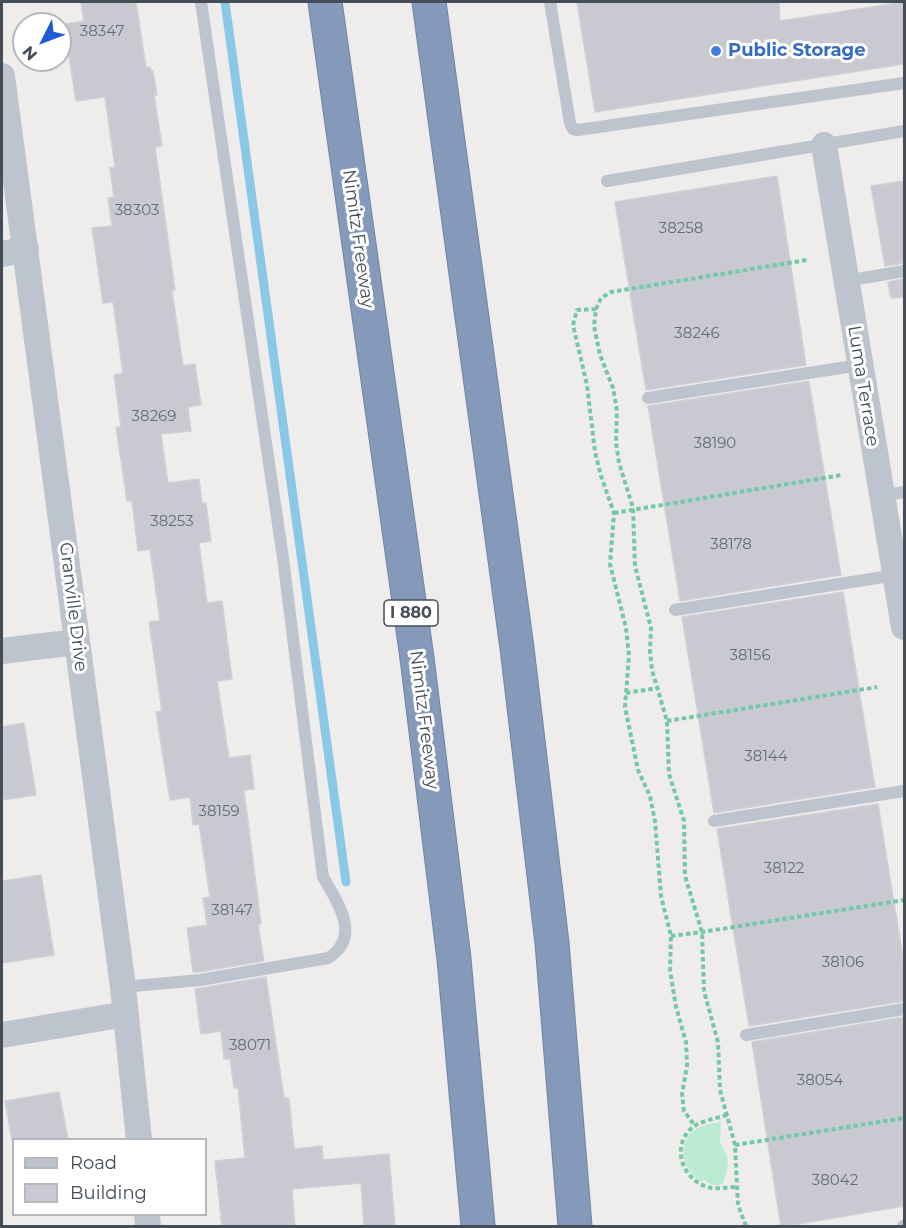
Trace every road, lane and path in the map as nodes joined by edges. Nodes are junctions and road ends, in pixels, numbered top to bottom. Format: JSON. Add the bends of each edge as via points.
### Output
{"nodes":[{"id":1,"x":201,"y":2,"type":"edge"},
{"id":2,"x":325,"y":2,"type":"edge"},
{"id":3,"x":429,"y":2,"type":"edge"},
{"id":4,"x":550,"y":2,"type":"edge"},
{"id":5,"x":2,"y":75,"type":"edge"},
{"id":6,"x":904,"y":83,"type":"edge"},
{"id":7,"x":904,"y":131,"type":"edge"},
{"id":8,"x":824,"y":145,"type":"junction"},
{"id":9,"x":607,"y":181,"type":"dead end"},
{"id":10,"x":14,"y":251,"type":"edge"},
{"id":11,"x":807,"y":260,"type":"dead end"},
{"id":12,"x":904,"y":271,"type":"edge"},
{"id":13,"x":846,"y":281,"type":"junction"},
{"id":14,"x":596,"y":309,"type":"junction"},
{"id":15,"x":860,"y":365,"type":"junction"},
{"id":16,"x":648,"y":398,"type":"dead end"},
{"id":17,"x":842,"y":475,"type":"dead end"},
{"id":18,"x":893,"y":494,"type":"edge"},
{"id":19,"x":633,"y":508,"type":"junction"},
{"id":20,"x":614,"y":513,"type":"junction"},
{"id":21,"x":896,"y":575,"type":"junction"},
{"id":22,"x":675,"y":610,"type":"dead end"},
{"id":23,"x":904,"y":627,"type":"edge"},
{"id":24,"x":78,"y":642,"type":"junction"},
{"id":25,"x":2,"y":651,"type":"edge"},
{"id":26,"x":877,"y":687,"type":"dead end"},
{"id":27,"x":658,"y":688,"type":"junction"},
{"id":28,"x":626,"y":693,"type":"junction"},
{"id":29,"x":668,"y":721,"type":"junction"},
{"id":30,"x":904,"y":791,"type":"edge"},
{"id":31,"x":714,"y":821,"type":"dead end"},
{"id":32,"x":904,"y":900,"type":"edge"},
{"id":33,"x":702,"y":932,"type":"junction"},
{"id":34,"x":670,"y":936,"type":"junction"},
{"id":35,"x":123,"y":987,"type":"junction"},
{"id":36,"x":904,"y":1009,"type":"edge"},
{"id":37,"x":126,"y":1014,"type":"junction"},
{"id":38,"x":2,"y":1035,"type":"edge"},
{"id":39,"x":746,"y":1035,"type":"dead end"},
{"id":40,"x":727,"y":1115,"type":"junction"},
{"id":41,"x":904,"y":1118,"type":"edge"},
{"id":42,"x":695,"y":1126,"type":"junction"},
{"id":43,"x":139,"y":1138,"type":"edge"},
{"id":44,"x":735,"y":1145,"type":"junction"},
{"id":45,"x":736,"y":1187,"type":"junction"},
{"id":46,"x":478,"y":1227,"type":"edge"},
{"id":47,"x":575,"y":1227,"type":"edge"},
{"id":48,"x":746,"y":1227,"type":"edge"}],
"edges":[{"from":1,"to":35,"type":"lane","via":[[283,558],[323,877],[341,909],[346,937],[338,951],[328,958],[200,980]]},
{"from":2,"to":46,"type":"highway","name":"Nimitz Freeway","number":"I 880","via":[[418,669],[454,959]]},
{"from":3,"to":47,"type":"highway","via":[[517,648],[552,943]]},
{"from":4,"to":6,"type":"lane","via":[[573,129]]},
{"from":5,"to":10,"type":"street","name":"Granville Drive"},
{"from":7,"to":8,"type":"lane"},
{"from":8,"to":9,"type":"lane"},
{"from":8,"to":13,"type":"street","name":"Luma Terrace"},
{"from":10,"to":24,"type":"street","name":"Granville Drive"},
{"from":11,"to":14,"type":"path","via":[[611,292],[601,298]]},
{"from":12,"to":13,"type":"lane"},
{"from":13,"to":15,"type":"street","name":"Luma Terrace"},
{"from":14,"to":19,"type":"path","via":[[596,336],[617,411],[619,464]]},
{"from":14,"to":20,"type":"path","via":[[577,310],[573,325],[587,385],[595,452]]},
{"from":15,"to":16,"type":"lane"},
{"from":15,"to":18,"type":"street","name":"Luma Terrace"},
{"from":17,"to":19,"type":"path"},
{"from":18,"to":21,"type":"street","name":"Luma Terrace"},
{"from":19,"to":20,"type":"path"},
{"from":19,"to":27,"type":"path","via":[[635,566],[651,628],[652,670]]},
{"from":20,"to":28,"type":"path","via":[[610,564],[626,628]]},
{"from":21,"to":22,"type":"lane"},
{"from":21,"to":23,"type":"street","name":"Luma Terrace"},
{"from":24,"to":25,"type":"street"},
{"from":24,"to":35,"type":"street","name":"Granville Drive"},
{"from":26,"to":29,"type":"path"},
{"from":27,"to":28,"type":"path"},
{"from":27,"to":29,"type":"path"},
{"from":28,"to":34,"type":"path","via":[[638,770],[656,821],[661,896]]},
{"from":29,"to":33,"type":"path","via":[[669,774],[684,821],[685,876]]},
{"from":30,"to":31,"type":"lane"},
{"from":32,"to":33,"type":"path"},
{"from":33,"to":34,"type":"path"},
{"from":33,"to":40,"type":"path","via":[[704,991],[718,1042],[720,1090]]},
{"from":34,"to":42,"type":"path","via":[[670,970],[686,1042],[684,1111]]},
{"from":35,"to":37,"type":"street","name":"Granville Drive"},
{"from":36,"to":39,"type":"lane"},
{"from":37,"to":38,"type":"street"},
{"from":37,"to":43,"type":"street","name":"Granville Drive"},
{"from":40,"to":42,"type":"path"},
{"from":40,"to":44,"type":"path"},
{"from":41,"to":44,"type":"path"},
{"from":42,"to":45,"type":"path","via":[[683,1141],[683,1167],[694,1181],[709,1188]]},
{"from":44,"to":45,"type":"path"},
{"from":45,"to":48,"type":"path"}]}
